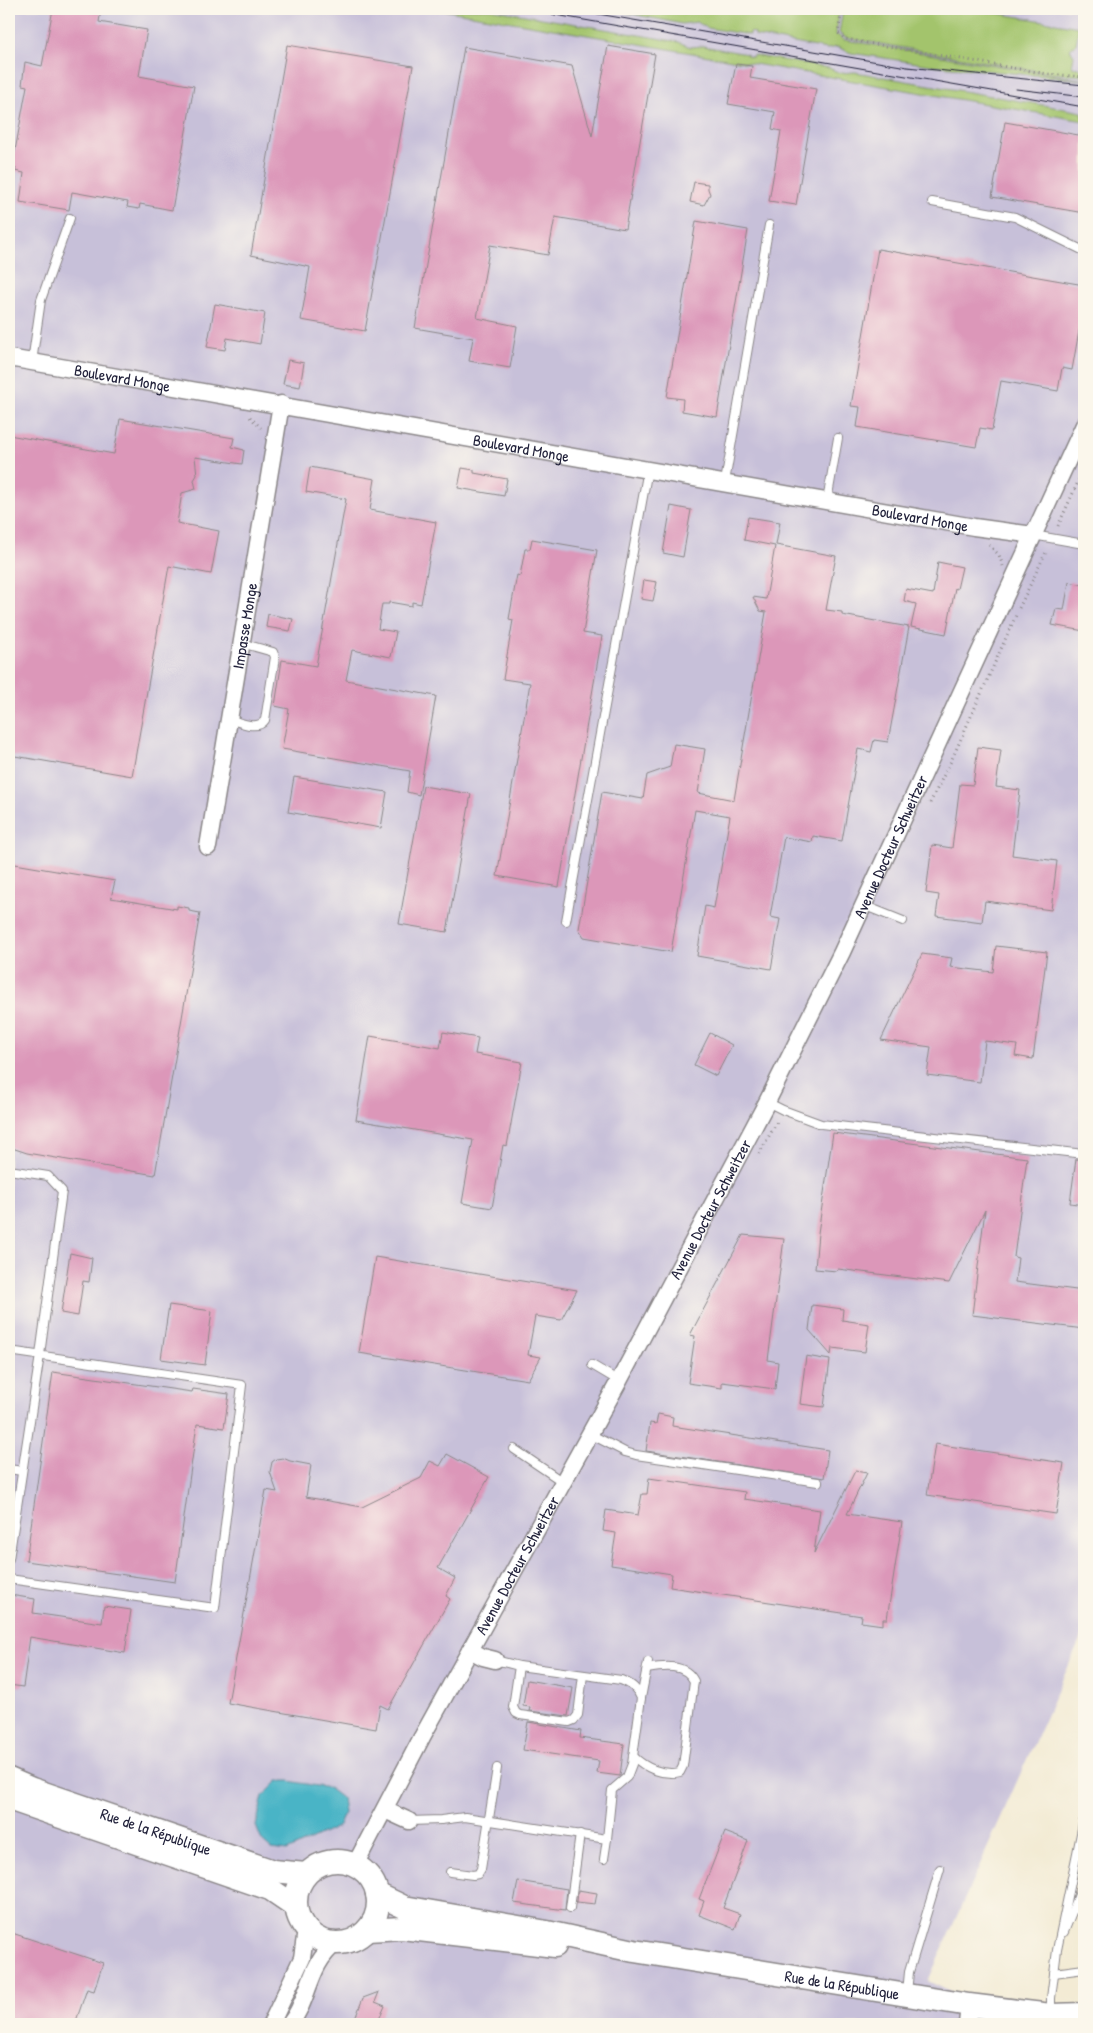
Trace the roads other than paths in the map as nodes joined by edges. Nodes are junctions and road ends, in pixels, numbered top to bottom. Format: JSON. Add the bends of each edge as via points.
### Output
{"nodes":[{"id":1,"x":932,"y":202,"type":"dead end"},
{"id":2,"x":70,"y":218,"type":"dead end"},
{"id":3,"x":768,"y":224,"type":"dead end"},
{"id":4,"x":1084,"y":251,"type":"edge"},
{"id":5,"x":9,"y":358,"type":"edge"},
{"id":6,"x":32,"y":362,"type":"junction"},
{"id":7,"x":281,"y":404,"type":"junction"},
{"id":8,"x":1084,"y":425,"type":"edge"},
{"id":9,"x":838,"y":438,"type":"dead end"},
{"id":10,"x":648,"y":469,"type":"junction"},
{"id":11,"x":725,"y":482,"type":"junction"},
{"id":12,"x":827,"y":501,"type":"junction"},
{"id":13,"x":1033,"y":535,"type":"junction"},
{"id":14,"x":1084,"y":544,"type":"edge"},
{"id":15,"x":242,"y":643,"type":"junction"},
{"id":16,"x":229,"y":719,"type":"junction"},
{"id":17,"x":208,"y":847,"type":"dead end"},
{"id":18,"x":863,"y":905,"type":"junction"},
{"id":19,"x":566,"y":921,"type":"dead end"},
{"id":20,"x":903,"y":921,"type":"dead end"},
{"id":21,"x":767,"y":1102,"type":"junction"},
{"id":22,"x":1084,"y":1154,"type":"edge"},
{"id":23,"x":9,"y":1170,"type":"edge"},
{"id":24,"x":9,"y":1351,"type":"edge"},
{"id":25,"x":40,"y":1355,"type":"junction"},
{"id":26,"x":592,"y":1365,"type":"dead end"},
{"id":27,"x":619,"y":1381,"type":"junction"},
{"id":28,"x":590,"y":1434,"type":"junction"},
{"id":29,"x":514,"y":1449,"type":"dead end"},
{"id":30,"x":9,"y":1470,"type":"edge"},
{"id":31,"x":22,"y":1472,"type":"junction"},
{"id":32,"x":563,"y":1482,"type":"junction"},
{"id":33,"x":818,"y":1482,"type":"dead end"},
{"id":34,"x":9,"y":1559,"type":"edge"},
{"id":35,"x":9,"y":1579,"type":"edge"},
{"id":36,"x":470,"y":1650,"type":"junction"},
{"id":37,"x":495,"y":1660,"type":"joint"},
{"id":38,"x":519,"y":1666,"type":"junction"},
{"id":39,"x":583,"y":1674,"type":"junction"},
{"id":40,"x":642,"y":1698,"type":"junction"},
{"id":41,"x":633,"y":1756,"type":"junction"},
{"id":42,"x":497,"y":1768,"type":"dead end"},
{"id":43,"x":9,"y":1779,"type":"edge"},
{"id":44,"x":9,"y":1799,"type":"edge"},
{"id":45,"x":385,"y":1810,"type":"junction"},
{"id":46,"x":1084,"y":1819,"type":"edge"},
{"id":47,"x":487,"y":1820,"type":"junction"},
{"id":48,"x":409,"y":1821,"type":"joint"},
{"id":49,"x":580,"y":1834,"type":"junction"},
{"id":50,"x":607,"y":1839,"type":"junction"},
{"id":51,"x":604,"y":1860,"type":"dead end"},
{"id":52,"x":354,"y":1865,"type":"junction"},
{"id":53,"x":940,"y":1869,"type":"dead end"},
{"id":54,"x":450,"y":1872,"type":"dead end"},
{"id":55,"x":306,"y":1874,"type":"junction"},
{"id":56,"x":1084,"y":1882,"type":"edge"},
{"id":57,"x":377,"y":1894,"type":"junction"},
{"id":58,"x":296,"y":1906,"type":"junction"},
{"id":59,"x":570,"y":1908,"type":"dead end"},
{"id":60,"x":306,"y":1930,"type":"junction"},
{"id":61,"x":367,"y":1930,"type":"junction"},
{"id":62,"x":336,"y":1943,"type":"junction"},
{"id":63,"x":1057,"y":1950,"type":"junction"},
{"id":64,"x":634,"y":1951,"type":"junction"},
{"id":65,"x":1084,"y":1969,"type":"edge"},
{"id":66,"x":1054,"y":1974,"type":"junction"},
{"id":67,"x":906,"y":1995,"type":"junction"},
{"id":68,"x":1084,"y":2014,"type":"edge"},
{"id":69,"x":968,"y":2015,"type":"edge"},
{"id":70,"x":1051,"y":2015,"type":"junction"},
{"id":71,"x":270,"y":2024,"type":"edge"},
{"id":72,"x":290,"y":2024,"type":"edge"},
{"id":73,"x":1076,"y":2024,"type":"edge"}],
"edges":[{"from":1,"to":4,"type":"lane","via":[[1016,217]]},
{"from":2,"to":6,"type":"lane","via":[[41,300]]},
{"from":3,"to":11,"type":"lane"},
{"from":5,"to":6,"type":"street","name":"Boulevard Monge"},
{"from":6,"to":7,"type":"street","name":"Boulevard Monge"},
{"from":7,"to":10,"type":"street","name":"Boulevard Monge"},
{"from":7,"to":15,"type":"street","name":"Impasse Monge"},
{"from":8,"to":13,"type":"street","name":"Avenue Docteur Schweitzer"},
{"from":9,"to":12,"type":"lane"},
{"from":10,"to":11,"type":"street","name":"Boulevard Monge"},
{"from":10,"to":19,"type":"lane"},
{"from":11,"to":12,"type":"street","name":"Boulevard Monge"},
{"from":12,"to":13,"type":"street","name":"Boulevard Monge"},
{"from":13,"to":14,"type":"lane"},
{"from":13,"to":18,"type":"street","name":"Avenue Docteur Schweitzer"},
{"from":15,"to":16,"type":"street","name":"Impasse Monge"},
{"from":15,"to":16,"type":"lane","via":[[273,652],[271,684],[262,724],[244,724]]},
{"from":16,"to":17,"type":"street","name":"Impasse Monge"},
{"from":18,"to":20,"type":"lane"},
{"from":18,"to":21,"type":"street","name":"Avenue Docteur Schweitzer"},
{"from":21,"to":22,"type":"lane","via":[[821,1124]]},
{"from":21,"to":27,"type":"street","name":"Avenue Docteur Schweitzer"},
{"from":23,"to":25,"type":"lane","via":[[48,1176],[62,1191]]},
{"from":24,"to":25,"type":"lane"},
{"from":25,"to":31,"type":"lane"},
{"from":25,"to":35,"type":"lane","via":[[242,1385],[215,1608]]},
{"from":26,"to":27,"type":"lane"},
{"from":27,"to":28,"type":"street","name":"Avenue Docteur Schweitzer"},
{"from":28,"to":32,"type":"street","name":"Avenue Docteur Schweitzer"},
{"from":28,"to":33,"type":"lane","via":[[636,1455]]},
{"from":29,"to":32,"type":"lane"},
{"from":30,"to":31,"type":"lane"},
{"from":31,"to":34,"type":"lane"},
{"from":32,"to":36,"type":"street","name":"Avenue Docteur Schweitzer"},
{"from":36,"to":37,"type":"street","via":[[483,1658]]},
{"from":36,"to":45,"type":"street","name":"Avenue Docteur Schweitzer"},
{"from":37,"to":38,"type":"lane"},
{"from":38,"to":39,"type":"lane"},
{"from":38,"to":39,"type":"lane","via":[[513,1707],[516,1713],[569,1722],[578,1716]]},
{"from":39,"to":40,"type":"lane","via":[[631,1684]]},
{"from":40,"to":41,"type":"lane"},
{"from":40,"to":41,"type":"lane","via":[[648,1666],[673,1666],[692,1675],[694,1680],[680,1772],[658,1771],[644,1766]]},
{"from":41,"to":50,"type":"lane","via":[[627,1778],[612,1790]]},
{"from":42,"to":47,"type":"lane"},
{"from":43,"to":55,"type":"main road","name":"Rue de la République","via":[[273,1871]]},
{"from":44,"to":58,"type":"main road","name":"Rue de la République","via":[[270,1889]]},
{"from":45,"to":48,"type":"street"},
{"from":45,"to":52,"type":"street","name":"Avenue Docteur Schweitzer"},
{"from":46,"to":63,"type":"lane"},
{"from":47,"to":48,"type":"lane","via":[[465,1817]]},
{"from":47,"to":49,"type":"lane"},
{"from":47,"to":54,"type":"lane","via":[[478,1874]]},
{"from":49,"to":50,"type":"lane"},
{"from":49,"to":59,"type":"lane"},
{"from":50,"to":51,"type":"lane"},
{"from":52,"to":55,"type":"main road","via":[[329,1862]]},
{"from":52,"to":57,"type":"main road","via":[[373,1882]]},
{"from":53,"to":67,"type":"lane","via":[[909,1972]]},
{"from":55,"to":58,"type":"main road","via":[[296,1895]]},
{"from":56,"to":63,"type":"lane"},
{"from":57,"to":61,"type":"main road","via":[[376,1913]]},
{"from":57,"to":64,"type":"main road","name":"Rue de la République","via":[[404,1907]]},
{"from":58,"to":60,"type":"main road"},
{"from":60,"to":62,"type":"main road","via":[[324,1941]]},
{"from":60,"to":71,"type":"street","via":[[302,1958]]},
{"from":61,"to":62,"type":"main road","via":[[347,1942]]},
{"from":61,"to":64,"type":"main road","name":"Rue de la République","via":[[402,1928],[533,1945]]},
{"from":62,"to":72,"type":"street","via":[[316,1965],[306,1996]]},
{"from":63,"to":66,"type":"lane"},
{"from":64,"to":67,"type":"main road","name":"Rue de la République"},
{"from":65,"to":66,"type":"lane"},
{"from":66,"to":70,"type":"lane"},
{"from":67,"to":69,"type":"main road","name":"Rue de la République"},
{"from":68,"to":70,"type":"main road","name":"Rue de la République"},
{"from":69,"to":70,"type":"main road","name":"Rue de la République"},
{"from":70,"to":73,"type":"main road","name":"Rue de la République"}]}
